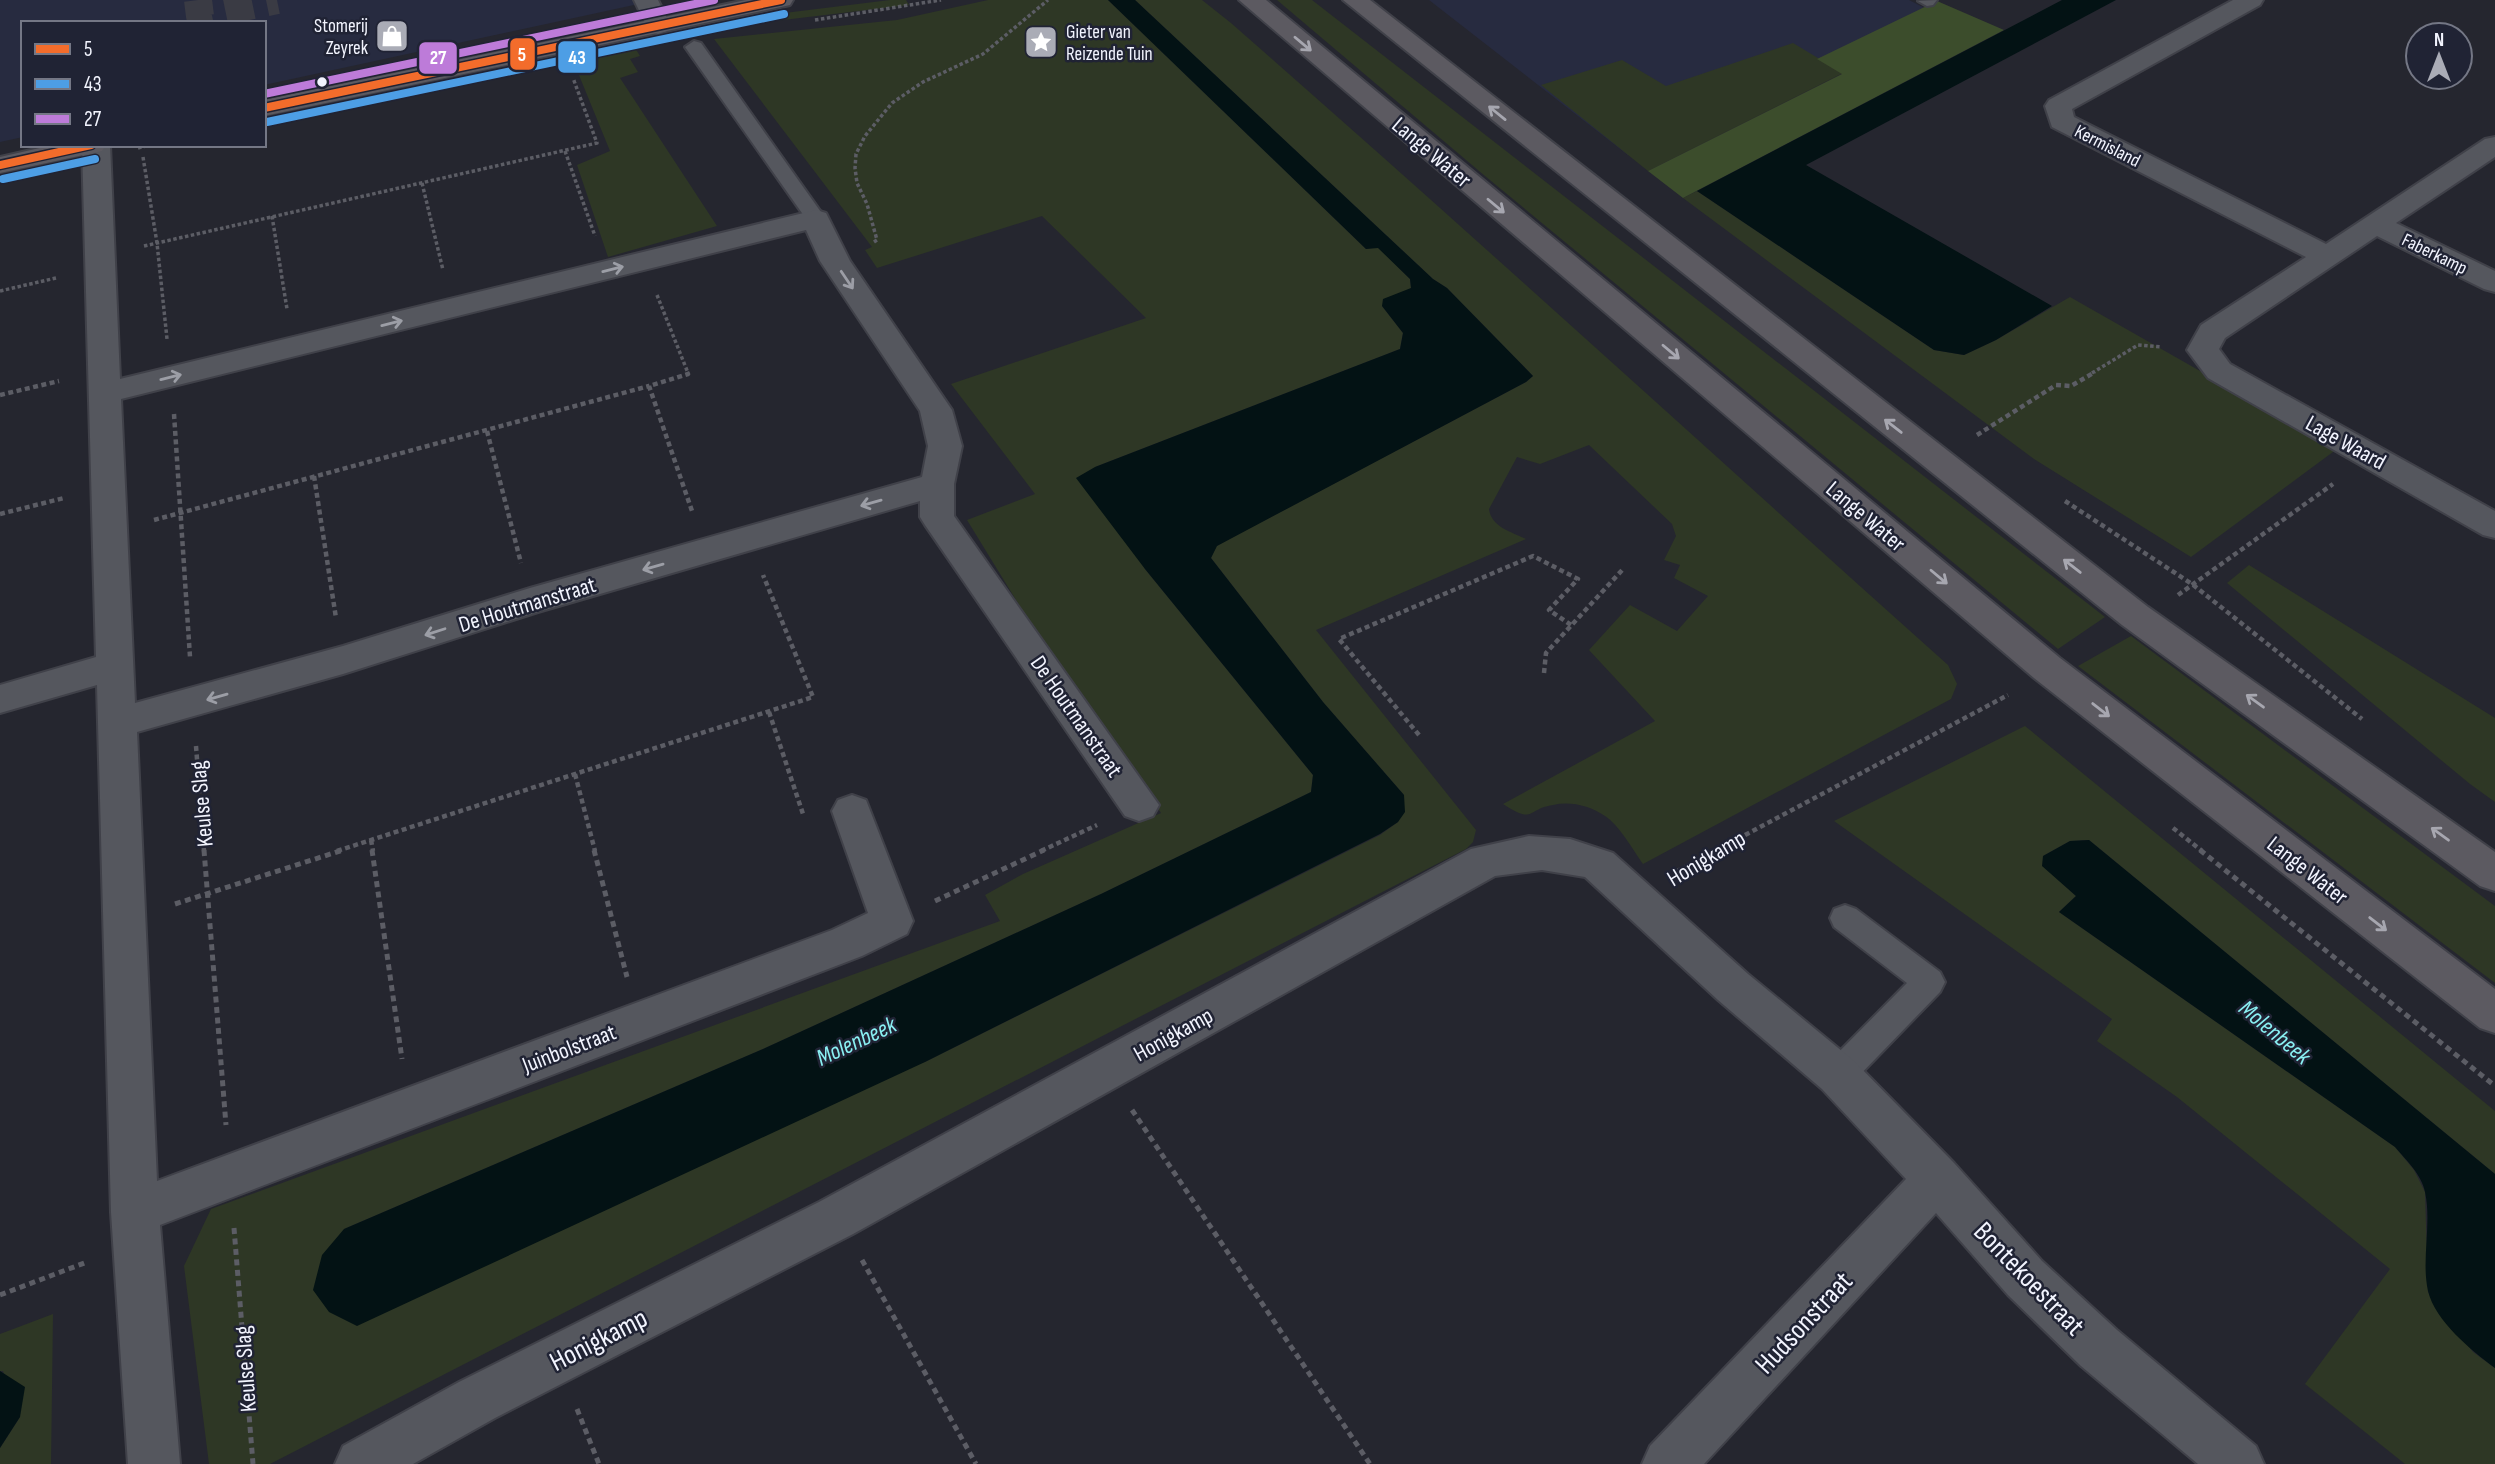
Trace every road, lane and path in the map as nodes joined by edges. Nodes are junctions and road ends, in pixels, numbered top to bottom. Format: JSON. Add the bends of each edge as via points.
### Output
{"nodes":[{"id":1,"x":706,"y":0,"type":"edge"},
{"id":2,"x":780,"y":0,"type":"edge"},
{"id":3,"x":1048,"y":0,"type":"edge"},
{"id":4,"x":1251,"y":0,"type":"edge"},
{"id":5,"x":1355,"y":0,"type":"edge"},
{"id":6,"x":2251,"y":0,"type":"edge"},
{"id":7,"x":652,"y":13,"type":"edge"},
{"id":8,"x":694,"y":47,"type":"dead end"},
{"id":9,"x":569,"y":67,"type":"dead end"},
{"id":10,"x":266,"y":108,"type":"edge"},
{"id":11,"x":2495,"y":145,"type":"edge"},
{"id":12,"x":85,"y":147,"type":"edge"},
{"id":13,"x":94,"y":147,"type":"edge"},
{"id":14,"x":141,"y":147,"type":"edge"},
{"id":15,"x":565,"y":151,"type":"junction"},
{"id":16,"x":0,"y":165,"type":"edge"},
{"id":17,"x":422,"y":183,"type":"junction"},
{"id":18,"x":272,"y":216,"type":"junction"},
{"id":19,"x":816,"y":219,"type":"junction"},
{"id":20,"x":2375,"y":224,"type":"junction"},
{"id":21,"x":157,"y":243,"type":"junction"},
{"id":22,"x":2327,"y":256,"type":"junction"},
{"id":23,"x":835,"y":261,"type":"junction"},
{"id":24,"x":101,"y":262,"type":"junction"},
{"id":25,"x":644,"y":262,"type":"junction"},
{"id":26,"x":607,"y":270,"type":"junction"},
{"id":27,"x":2495,"y":283,"type":"edge"},
{"id":28,"x":0,"y":291,"type":"edge"},
{"id":29,"x":453,"y":308,"type":"junction"},
{"id":30,"x":294,"y":347,"type":"junction"},
{"id":31,"x":2203,"y":350,"type":"junction"},
{"id":32,"x":171,"y":377,"type":"junction"},
{"id":33,"x":105,"y":382,"type":"junction"},
{"id":34,"x":649,"y":386,"type":"junction"},
{"id":35,"x":0,"y":395,"type":"edge"},
{"id":36,"x":487,"y":431,"type":"junction"},
{"id":37,"x":1970,"y":439,"type":"dead end"},
{"id":38,"x":2371,"y":456,"type":"junction"},
{"id":39,"x":314,"y":477,"type":"junction"},
{"id":40,"x":937,"y":484,"type":"junction"},
{"id":41,"x":108,"y":486,"type":"junction"},
{"id":42,"x":181,"y":513,"type":"junction"},
{"id":43,"x":0,"y":514,"type":"edge"},
{"id":44,"x":2495,"y":526,"type":"edge"},
{"id":45,"x":110,"y":532,"type":"junction"},
{"id":46,"x":748,"y":538,"type":"junction"},
{"id":47,"x":706,"y":552,"type":"junction"},
{"id":48,"x":1624,"y":568,"type":"dead end"},
{"id":49,"x":2192,"y":584,"type":"junction"},
{"id":50,"x":530,"y":601,"type":"junction"},
{"id":51,"x":2135,"y":616,"type":"junction"},
{"id":52,"x":1571,"y":625,"type":"junction"},
{"id":53,"x":343,"y":660,"type":"junction"},
{"id":54,"x":115,"y":666,"type":"junction"},
{"id":55,"x":2047,"y":668,"type":"junction"},
{"id":56,"x":1544,"y":673,"type":"dead end"},
{"id":57,"x":2007,"y":696,"type":"junction"},
{"id":58,"x":0,"y":699,"type":"edge"},
{"id":59,"x":192,"y":704,"type":"junction"},
{"id":60,"x":2018,"y":705,"type":"dead end"},
{"id":61,"x":2365,"y":721,"type":"dead end"},
{"id":62,"x":117,"y":723,"type":"junction"},
{"id":63,"x":1419,"y":735,"type":"dead end"},
{"id":64,"x":575,"y":774,"type":"junction"},
{"id":65,"x":1130,"y":793,"type":"joint"},
{"id":66,"x":852,"y":811,"type":"dead end"},
{"id":67,"x":2170,"y":826,"type":"dead end"},
{"id":68,"x":370,"y":840,"type":"junction"},
{"id":69,"x":2495,"y":874,"type":"edge"},
{"id":70,"x":208,"y":893,"type":"junction"},
{"id":71,"x":1641,"y":902,"type":"junction"},
{"id":72,"x":1845,"y":918,"type":"dead end"},
{"id":73,"x":125,"y":920,"type":"junction"},
{"id":74,"x":892,"y":921,"type":"junction"},
{"id":75,"x":2495,"y":1014,"type":"edge"},
{"id":76,"x":638,"y":1022,"type":"junction"},
{"id":77,"x":1107,"y":1071,"type":"junction"},
{"id":78,"x":1838,"y":1074,"type":"junction"},
{"id":79,"x":2495,"y":1086,"type":"edge"},
{"id":80,"x":410,"y":1109,"type":"junction"},
{"id":81,"x":230,"y":1176,"type":"junction"},
{"id":82,"x":1937,"y":1179,"type":"junction"},
{"id":83,"x":836,"y":1217,"type":"junction"},
{"id":84,"x":136,"y":1228,"type":"junction"},
{"id":85,"x":0,"y":1294,"type":"edge"},
{"id":86,"x":154,"y":1464,"type":"edge"},
{"id":87,"x":253,"y":1464,"type":"edge"},
{"id":88,"x":361,"y":1464,"type":"edge"},
{"id":89,"x":976,"y":1464,"type":"edge"},
{"id":90,"x":1370,"y":1464,"type":"edge"},
{"id":91,"x":1668,"y":1464,"type":"edge"},
{"id":92,"x":2238,"y":1464,"type":"edge"}],
"edges":[{"from":1,"to":7,"type":"main road"},
{"from":2,"to":7,"type":"main road"},
{"from":3,"to":23,"type":"path","via":[[983,54],[923,82],[892,103],[865,136],[855,168],[877,240]]},
{"from":4,"to":55,"type":"main road","name":"Lange Water","one_way":true},
{"from":51,"to":5,"type":"main road","one_way":true},
{"from":6,"to":22,"type":"street","name":"Kermisland","via":[[2058,106],[2062,121]]},
{"from":7,"to":10,"type":"main road","via":[[504,55]]},
{"from":8,"to":19,"type":"lane","name":"De Houtmanstraat"},
{"from":9,"to":15,"type":"path","via":[[597,143]]},
{"from":11,"to":20,"type":"street"},
{"from":12,"to":16,"type":"main road"},
{"from":13,"to":24,"type":"street"},
{"from":14,"to":21,"type":"path","name":"Keulse Slag"},
{"from":15,"to":17,"type":"path"},
{"from":15,"to":26,"type":"path"},
{"from":17,"to":18,"type":"path"},
{"from":17,"to":29,"type":"path"},
{"from":18,"to":21,"type":"path"},
{"from":18,"to":30,"type":"path"},
{"from":19,"to":23,"type":"street","name":"De Houtmanstraat"},
{"from":19,"to":25,"type":"street"},
{"from":20,"to":22,"type":"street"},
{"from":20,"to":27,"type":"street","name":"Faberkamp"},
{"from":21,"to":24,"type":"path"},
{"from":21,"to":32,"type":"path","name":"Keulse Slag"},
{"from":22,"to":31,"type":"street","via":[[2212,332]]},
{"from":23,"to":40,"type":"street","name":"De Houtmanstraat","one_way":true,"via":[[936,410],[944,446]]},
{"from":24,"to":28,"type":"path"},
{"from":24,"to":33,"type":"street"},
{"from":26,"to":25,"type":"street","one_way":true},
{"from":25,"to":34,"type":"path","via":[[688,374]]},
{"from":26,"to":29,"type":"street"},
{"from":30,"to":29,"type":"street","one_way":true},
{"from":32,"to":30,"type":"street","one_way":true},
{"from":31,"to":37,"type":"path","via":[[2138,345],[2071,386],[2056,384]]},
{"from":31,"to":38,"type":"street","name":"Lage Waard","via":[[2219,370]]},
{"from":32,"to":33,"type":"street"},
{"from":32,"to":42,"type":"path","name":"Keulse Slag"},
{"from":33,"to":35,"type":"path"},
{"from":33,"to":41,"type":"street"},
{"from":34,"to":36,"type":"path"},
{"from":34,"to":47,"type":"path"},
{"from":36,"to":39,"type":"path"},
{"from":36,"to":50,"type":"path"},
{"from":38,"to":44,"type":"street","name":"Lage Waard"},
{"from":38,"to":49,"type":"path"},
{"from":39,"to":42,"type":"path"},
{"from":39,"to":53,"type":"path"},
{"from":40,"to":46,"type":"street","name":"De Houtmanstraat","one_way":true},
{"from":40,"to":65,"type":"street","name":"De Houtmanstraat","via":[[937,517]]},
{"from":41,"to":43,"type":"path"},
{"from":41,"to":45,"type":"street"},
{"from":42,"to":45,"type":"path"},
{"from":42,"to":59,"type":"path","name":"Keulse Slag"},
{"from":45,"to":54,"type":"street"},
{"from":46,"to":47,"type":"street","name":"De Houtmanstraat"},
{"from":46,"to":64,"type":"path","via":[[813,697]]},
{"from":47,"to":50,"type":"street","name":"De Houtmanstraat","one_way":true},
{"from":48,"to":52,"type":"path"},
{"from":49,"to":51,"type":"path","via":[[2169,602]]},
{"from":49,"to":61,"type":"path"},
{"from":50,"to":53,"type":"street","name":"De Houtmanstraat","one_way":true},
{"from":69,"to":51,"type":"main road","one_way":true},
{"from":52,"to":56,"type":"path","via":[[1546,653]]},
{"from":52,"to":63,"type":"path","via":[[1549,610],[1578,579],[1533,556],[1339,639]]},
{"from":53,"to":59,"type":"street","name":"De Houtmanstraat","one_way":true},
{"from":54,"to":58,"type":"street"},
{"from":54,"to":62,"type":"street"},
{"from":55,"to":57,"type":"path","name":"Honigkamp"},
{"from":55,"to":75,"type":"main road","name":"Lange Water","one_way":true},
{"from":57,"to":60,"type":"path"},
{"from":57,"to":71,"type":"path","name":"Honigkamp","via":[[1683,866]]},
{"from":59,"to":62,"type":"street","name":"De Houtmanstraat"},
{"from":59,"to":70,"type":"path","name":"Keulse Slag"},
{"from":62,"to":73,"type":"street"},
{"from":64,"to":68,"type":"path"},
{"from":64,"to":76,"type":"path"},
{"from":65,"to":74,"type":"path","via":[[1083,802],[1098,825]]},
{"from":66,"to":74,"type":"street"},
{"from":67,"to":79,"type":"path"},
{"from":68,"to":70,"type":"path"},
{"from":68,"to":80,"type":"path"},
{"from":70,"to":73,"type":"path"},
{"from":70,"to":81,"type":"path","name":"Keulse Slag"},
{"from":71,"to":77,"type":"street","name":"Honigkamp","via":[[1599,864],[1571,854],[1515,853],[1485,861]]},
{"from":71,"to":78,"type":"street","name":"Bontekoestraat","via":[[1733,987]]},
{"from":72,"to":78,"type":"lane","via":[[1929,982]]},
{"from":73,"to":84,"type":"street"},
{"from":74,"to":76,"type":"street","name":"Juinbolstraat","via":[[847,943]]},
{"from":76,"to":80,"type":"street","name":"Juinbolstraat"},
{"from":77,"to":83,"type":"street","name":"Honigkamp"},
{"from":77,"to":90,"type":"path","name":"Honigkamp"},
{"from":78,"to":82,"type":"street","name":"Bontekoestraat"},
{"from":80,"to":81,"type":"street","name":"Juinbolstraat"},
{"from":81,"to":84,"type":"street","name":"Juinbolstraat"},
{"from":81,"to":87,"type":"path","name":"Keulse Slag"},
{"from":82,"to":91,"type":"street","name":"Hudsonstraat"},
{"from":82,"to":92,"type":"street","name":"Bontekoestraat","via":[[2025,1279],[2099,1348]]},
{"from":83,"to":88,"type":"street","name":"Honigkamp"},
{"from":83,"to":89,"type":"path"},
{"from":84,"to":85,"type":"path"},
{"from":84,"to":86,"type":"street"}]}
